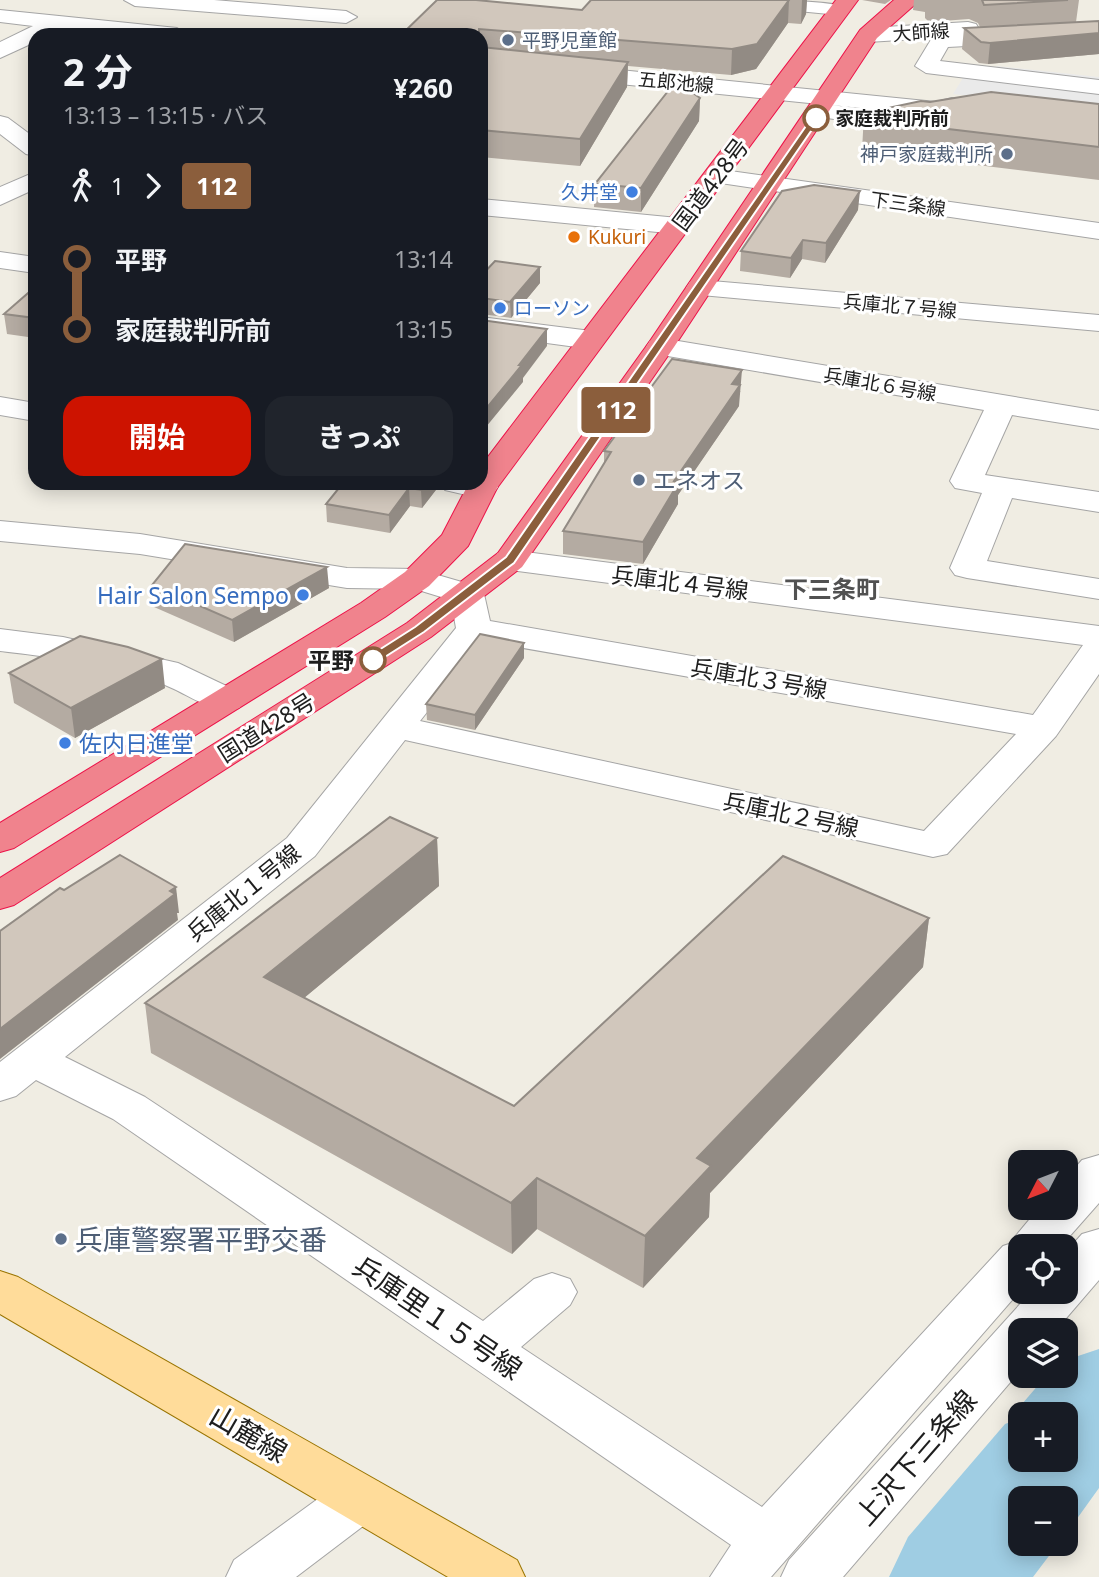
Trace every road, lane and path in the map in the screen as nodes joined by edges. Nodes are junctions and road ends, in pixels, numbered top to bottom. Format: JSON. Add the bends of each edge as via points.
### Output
{"nodes":[{"id":1,"x":135,"y":0,"type":"edge"},
{"id":2,"x":363,"y":0,"type":"edge"},
{"id":3,"x":748,"y":0,"type":"edge"},
{"id":4,"x":909,"y":0,"type":"edge"},
{"id":5,"x":843,"y":4,"type":"edge"},
{"id":6,"x":89,"y":5,"type":"dead end"},
{"id":7,"x":0,"y":16,"type":"edge"},
{"id":8,"x":346,"y":17,"type":"junction"},
{"id":9,"x":1097,"y":26,"type":"edge"},
{"id":10,"x":31,"y":28,"type":"edge"},
{"id":11,"x":52,"y":28,"type":"edge"},
{"id":12,"x":334,"y":28,"type":"edge"},
{"id":13,"x":868,"y":35,"type":"junction"},
{"id":14,"x":28,"y":44,"type":"edge"},
{"id":15,"x":4,"y":60,"type":"edge"},
{"id":16,"x":488,"y":64,"type":"edge"},
{"id":17,"x":1099,"y":87,"type":"edge"},
{"id":18,"x":778,"y":92,"type":"junction"},
{"id":19,"x":1099,"y":94,"type":"edge"},
{"id":20,"x":825,"y":105,"type":"junction"},
{"id":21,"x":1099,"y":108,"type":"edge"},
{"id":22,"x":970,"y":113,"type":"edge"},
{"id":23,"x":0,"y":123,"type":"edge"},
{"id":24,"x":28,"y":144,"type":"edge"},
{"id":25,"x":716,"y":176,"type":"junction"},
{"id":26,"x":28,"y":183,"type":"edge"},
{"id":27,"x":771,"y":184,"type":"junction"},
{"id":28,"x":0,"y":197,"type":"edge"},
{"id":29,"x":488,"y":208,"type":"edge"},
{"id":30,"x":678,"y":226,"type":"junction"},
{"id":31,"x":1099,"y":231,"type":"edge"},
{"id":32,"x":0,"y":260,"type":"edge"},
{"id":33,"x":28,"y":264,"type":"edge"},
{"id":34,"x":700,"y":288,"type":"junction"},
{"id":35,"x":1099,"y":323,"type":"edge"},
{"id":36,"x":488,"y":327,"type":"edge"},
{"id":37,"x":591,"y":340,"type":"junction"},
{"id":38,"x":660,"y":347,"type":"junction"},
{"id":39,"x":1002,"y":404,"type":"junction"},
{"id":40,"x":0,"y":406,"type":"edge"},
{"id":41,"x":28,"y":411,"type":"edge"},
{"id":42,"x":1099,"y":420,"type":"edge"},
{"id":43,"x":488,"y":462,"type":"edge"},
{"id":44,"x":1001,"y":487,"type":"junction"},
{"id":45,"x":468,"y":490,"type":"edge"},
{"id":46,"x":1099,"y":502,"type":"edge"},
{"id":47,"x":0,"y":531,"type":"edge"},
{"id":48,"x":510,"y":560,"type":"junction"},
{"id":49,"x":417,"y":579,"type":"junction"},
{"id":50,"x":1099,"y":589,"type":"edge"},
{"id":51,"x":471,"y":611,"type":"junction"},
{"id":52,"x":1099,"y":637,"type":"edge"},
{"id":53,"x":0,"y":640,"type":"edge"},
{"id":54,"x":1099,"y":648,"type":"edge"},
{"id":55,"x":226,"y":700,"type":"junction"},
{"id":56,"x":397,"y":727,"type":"junction"},
{"id":57,"x":1043,"y":728,"type":"junction"},
{"id":58,"x":0,"y":840,"type":"edge"},
{"id":59,"x":0,"y":896,"type":"edge"},
{"id":60,"x":16,"y":1072,"type":"edge"},
{"id":61,"x":1099,"y":1172,"type":"edge"},
{"id":62,"x":1043,"y":1234,"type":"edge"},
{"id":63,"x":1099,"y":1247,"type":"edge"},
{"id":64,"x":1078,"y":1271,"type":"edge"},
{"id":65,"x":1008,"y":1272,"type":"edge"},
{"id":66,"x":0,"y":1290,"type":"edge"},
{"id":67,"x":552,"y":1292,"type":"dead end"},
{"id":68,"x":1049,"y":1304,"type":"edge"},
{"id":69,"x":1037,"y":1318,"type":"edge"},
{"id":70,"x":484,"y":1349,"type":"junction"},
{"id":71,"x":1008,"y":1351,"type":"edge"},
{"id":72,"x":360,"y":1498,"type":"junction"},
{"id":73,"x":753,"y":1558,"type":"edge"},
{"id":74,"x":254,"y":1577,"type":"edge"},
{"id":75,"x":497,"y":1577,"type":"edge"},
{"id":76,"x":809,"y":1577,"type":"edge"}],
"edges":[{"from":1,"to":8,"type":"street"},
{"from":2,"to":8,"type":"street"},
{"from":3,"to":5,"type":"street"},
{"from":4,"to":13,"type":"highway","name":"国道428号"},
{"from":5,"to":18,"type":"highway","name":"国道428号"},
{"from":6,"to":11,"type":"street"},
{"from":7,"to":10,"type":"street"},
{"from":8,"to":12,"type":"street"},
{"from":9,"to":13,"type":"street","name":"大師線"},
{"from":9,"to":17,"type":"street","via":[[942,41],[926,66]]},
{"from":13,"to":20,"type":"highway","name":"国道428号"},
{"from":14,"to":15,"type":"street"},
{"from":16,"to":18,"type":"street","name":"五郎池線"},
{"from":18,"to":20,"type":"street","name":"五郎池線"},
{"from":18,"to":25,"type":"highway","name":"国道428号"},
{"from":19,"to":21,"type":"street","via":[[1094,107]]},
{"from":20,"to":22,"type":"street","name":"五郎池線","via":[[936,109],[949,105]]},
{"from":20,"to":27,"type":"highway","name":"国道428号"},
{"from":23,"to":24,"type":"street"},
{"from":25,"to":27,"type":"street","name":"下三条線"},
{"from":25,"to":30,"type":"highway","name":"国道428号"},
{"from":26,"to":28,"type":"street"},
{"from":27,"to":31,"type":"street","name":"下三条線"},
{"from":27,"to":34,"type":"highway","name":"国道428号"},
{"from":29,"to":30,"type":"street"},
{"from":30,"to":37,"type":"highway","name":"国道428号"},
{"from":32,"to":33,"type":"street"},
{"from":34,"to":35,"type":"street","name":"兵庫北７号線"},
{"from":34,"to":38,"type":"highway","name":"国道428号"},
{"from":36,"to":37,"type":"street"},
{"from":37,"to":43,"type":"highway","name":"国道428号"},
{"from":38,"to":39,"type":"street","name":"兵庫北６号線"},
{"from":38,"to":48,"type":"highway","name":"国道428号"},
{"from":39,"to":42,"type":"street","name":"兵庫北６号線"},
{"from":39,"to":44,"type":"street","via":[[966,481]]},
{"from":40,"to":41,"type":"street"},
{"from":44,"to":46,"type":"street"},
{"from":44,"to":50,"type":"street","via":[[967,568]]},
{"from":45,"to":49,"type":"highway","name":"国道428号","via":[[456,539]]},
{"from":47,"to":49,"type":"street","name":"兵庫北３号線","via":[[140,544],[347,578]]},
{"from":48,"to":51,"type":"highway","name":"国道428号"},
{"from":48,"to":52,"type":"street","name":"兵庫北４号線"},
{"from":49,"to":51,"type":"street","name":"兵庫北３号線"},
{"from":49,"to":55,"type":"highway","name":"国道428号"},
{"from":51,"to":56,"type":"street","name":"兵庫北１号線"},
{"from":51,"to":57,"type":"street","name":"兵庫北３号線"},
{"from":51,"to":59,"type":"highway","name":"国道428号","via":[[419,630]]},
{"from":53,"to":55,"type":"street","via":[[63,648],[165,671]]},
{"from":54,"to":57,"type":"street","name":"兵庫北２号線"},
{"from":55,"to":58,"type":"highway","name":"国道428号"},
{"from":56,"to":57,"type":"street","name":"兵庫北２号線","via":[[933,845]]},
{"from":56,"to":60,"type":"street","name":"兵庫北１号線","via":[[301,847]]},
{"from":60,"to":70,"type":"street","name":"兵庫里１５号線","via":[[130,1108]]},
{"from":61,"to":62,"type":"street"},
{"from":63,"to":64,"type":"street"},
{"from":65,"to":73,"type":"street"},
{"from":66,"to":72,"type":"main road","name":"山麓線"},
{"from":67,"to":70,"type":"street"},
{"from":68,"to":69,"type":"street"},
{"from":70,"to":73,"type":"street","name":"兵庫里１５号線"},
{"from":71,"to":76,"type":"street","name":"上沢下三条線"},
{"from":72,"to":74,"type":"street"},
{"from":72,"to":75,"type":"main road","name":"山麓線"}]}
